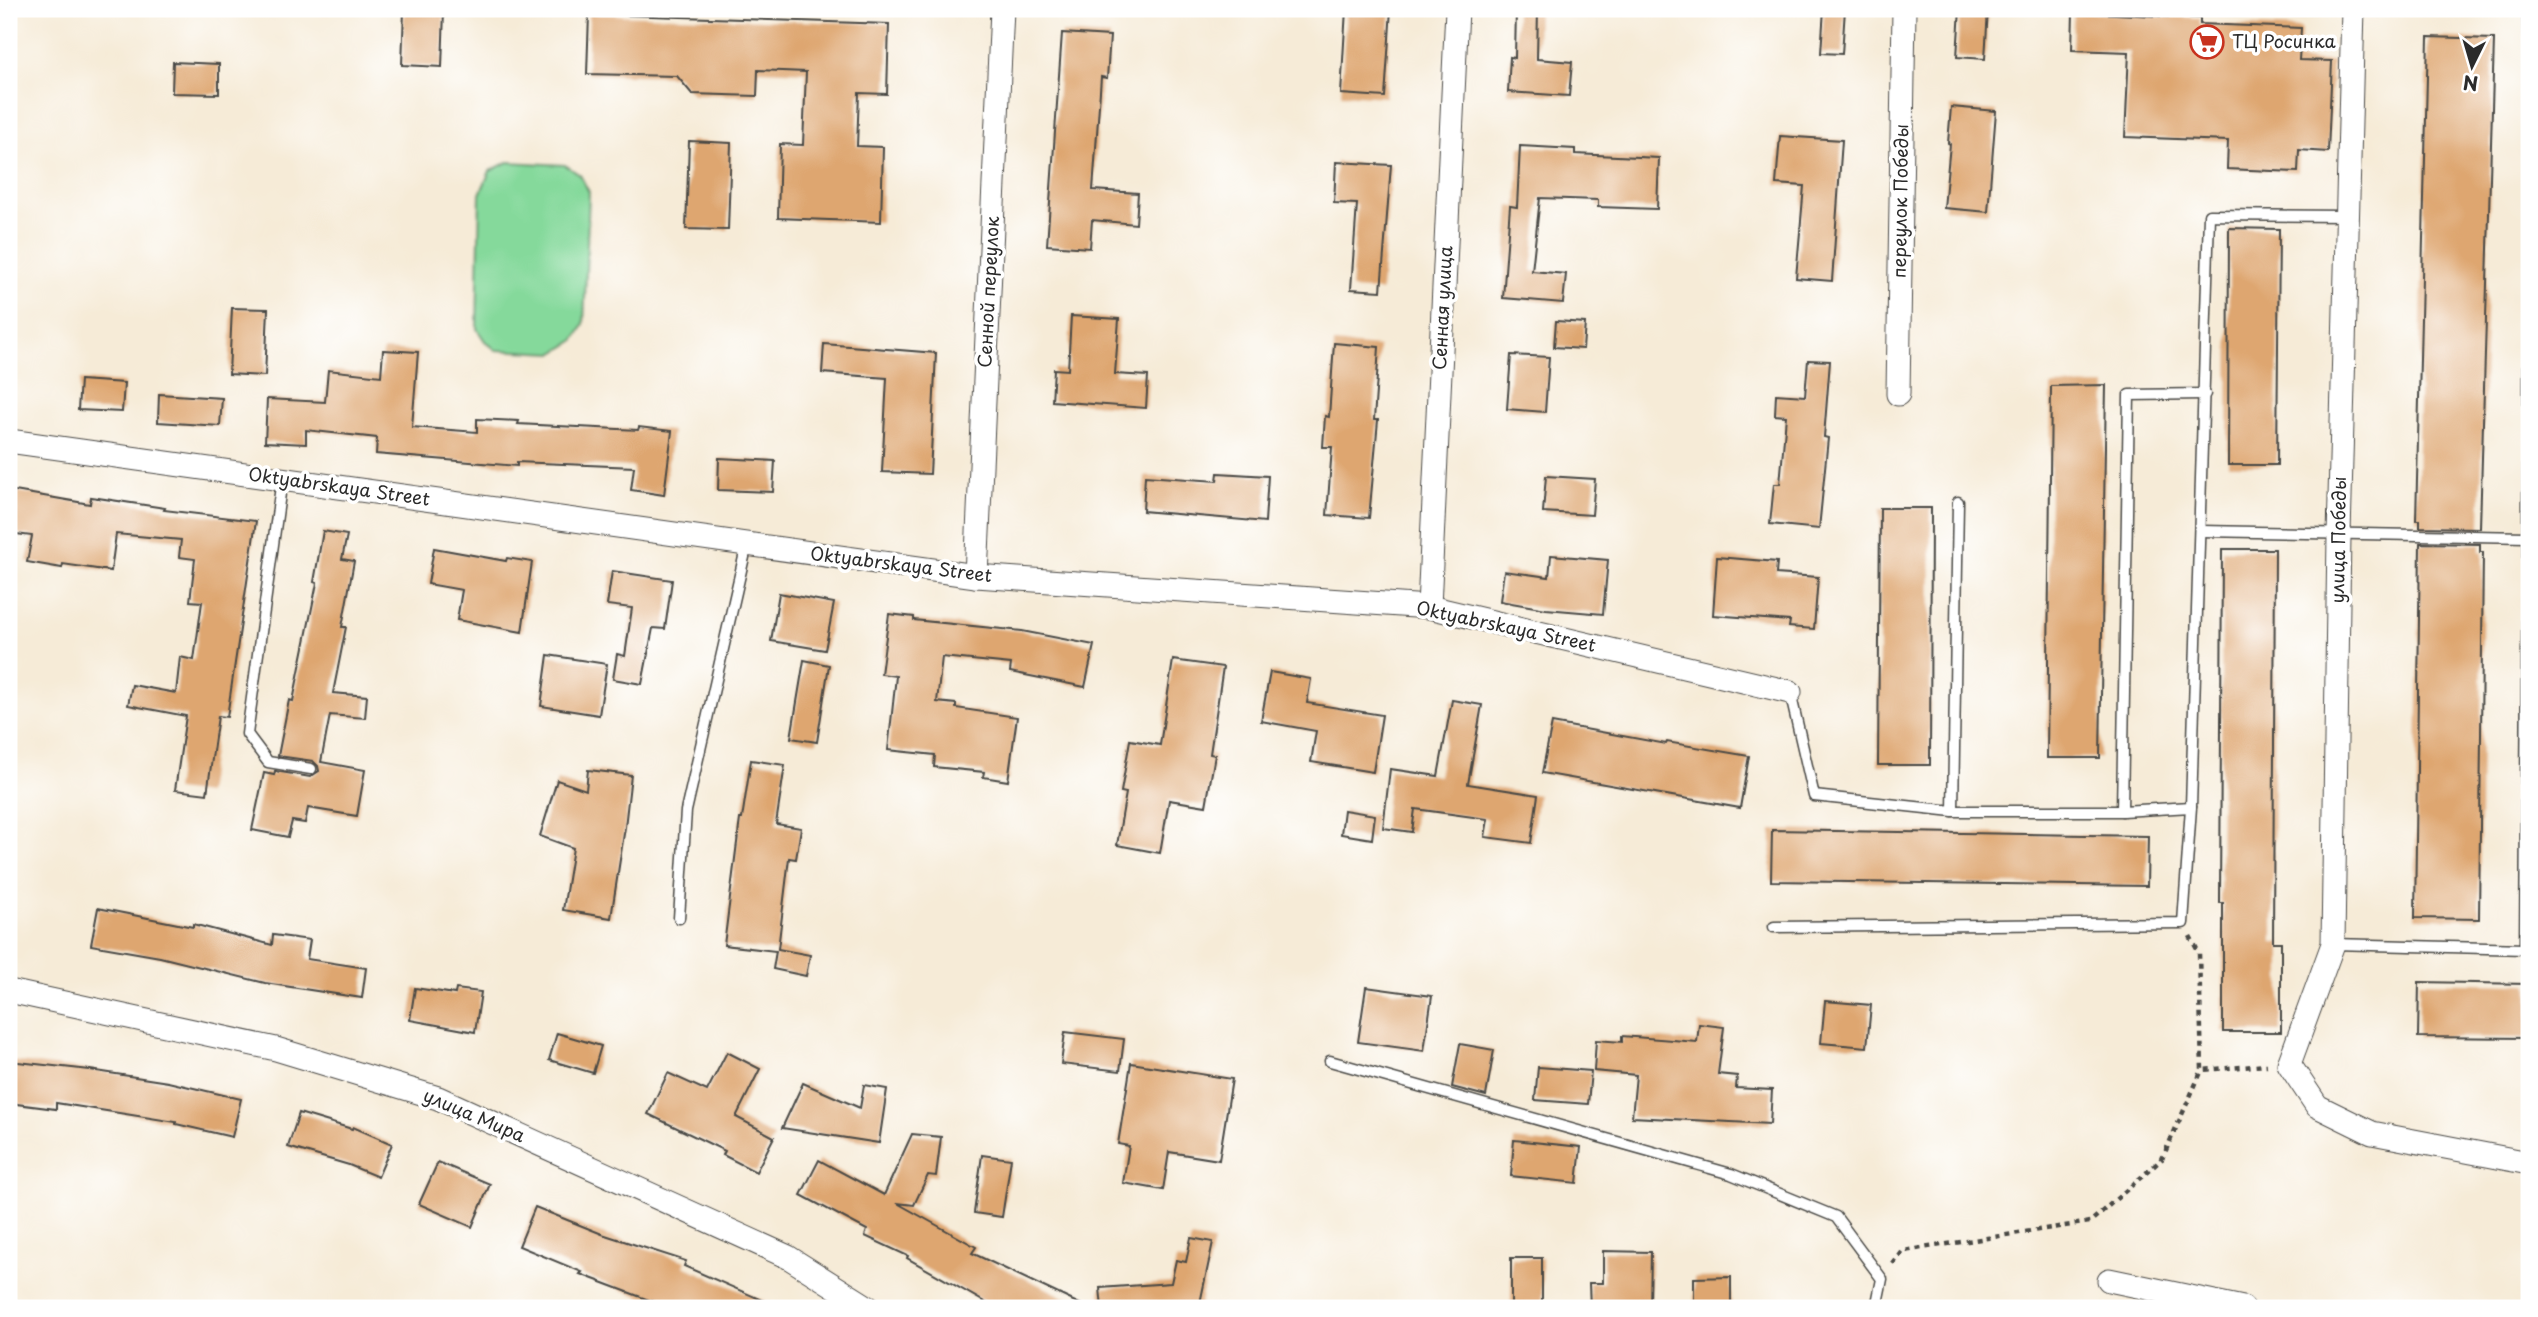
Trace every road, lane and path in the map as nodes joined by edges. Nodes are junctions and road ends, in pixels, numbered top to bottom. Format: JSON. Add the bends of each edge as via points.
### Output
{"nodes":[{"id":1,"x":1002,"y":9,"type":"edge"},
{"id":2,"x":1457,"y":9,"type":"edge"},
{"id":3,"x":1904,"y":9,"type":"edge"},
{"id":4,"x":2353,"y":9,"type":"edge"},
{"id":5,"x":2528,"y":9,"type":"edge"},
{"id":6,"x":2529,"y":69,"type":"edge"},
{"id":7,"x":2347,"y":216,"type":"junction"},
{"id":8,"x":2529,"y":355,"type":"edge"},
{"id":9,"x":1898,"y":394,"type":"dead end"},
{"id":10,"x":2205,"y":394,"type":"junction"},
{"id":11,"x":9,"y":441,"type":"edge"},
{"id":12,"x":282,"y":479,"type":"junction"},
{"id":13,"x":1958,"y":502,"type":"dead end"},
{"id":14,"x":2201,"y":531,"type":"junction"},
{"id":15,"x":2339,"y":535,"type":"junction"},
{"id":16,"x":2528,"y":537,"type":"edge"},
{"id":17,"x":747,"y":544,"type":"junction"},
{"id":18,"x":976,"y":576,"type":"junction"},
{"id":19,"x":1429,"y":607,"type":"junction"},
{"id":20,"x":1790,"y":692,"type":"joint"},
{"id":21,"x":311,"y":769,"type":"dead end"},
{"id":22,"x":2191,"y":807,"type":"junction"},
{"id":23,"x":1953,"y":811,"type":"junction"},
{"id":24,"x":2122,"y":811,"type":"junction"},
{"id":25,"x":679,"y":918,"type":"dead end"},
{"id":26,"x":2183,"y":923,"type":"junction"},
{"id":27,"x":1774,"y":927,"type":"dead end"},
{"id":28,"x":2333,"y":944,"type":"junction"},
{"id":29,"x":2527,"y":949,"type":"edge"},
{"id":30,"x":9,"y":991,"type":"edge"},
{"id":31,"x":1330,"y":1061,"type":"dead end"},
{"id":32,"x":2289,"y":1064,"type":"junction"},
{"id":33,"x":2202,"y":1070,"type":"junction"},
{"id":34,"x":2529,"y":1163,"type":"edge"},
{"id":35,"x":1882,"y":1279,"type":"junction"},
{"id":36,"x":2109,"y":1280,"type":"dead end"},
{"id":37,"x":869,"y":1308,"type":"edge"},
{"id":38,"x":1876,"y":1308,"type":"edge"},
{"id":39,"x":2243,"y":1308,"type":"edge"}],
"edges":[{"from":1,"to":18,"type":"street","name":"Сенной переулок"},
{"from":2,"to":19,"type":"street","name":"Сенная улица"},
{"from":3,"to":9,"type":"street","name":"переулок Победы"},
{"from":4,"to":7,"type":"street","name":"улица Победы"},
{"from":5,"to":6,"type":"lane"},
{"from":7,"to":10,"type":"lane","via":[[2209,215]]},
{"from":7,"to":15,"type":"street","name":"улица Победы"},
{"from":8,"to":16,"type":"lane"},
{"from":10,"to":14,"type":"lane"},
{"from":10,"to":24,"type":"lane","via":[[2129,395]]},
{"from":11,"to":12,"type":"street","name":"Oktyabrskaya Street"},
{"from":12,"to":17,"type":"street","name":"Oktyabrskaya Street"},
{"from":12,"to":21,"type":"lane","via":[[247,734],[268,762]]},
{"from":13,"to":23,"type":"lane"},
{"from":14,"to":15,"type":"lane"},
{"from":14,"to":22,"type":"lane"},
{"from":15,"to":16,"type":"lane"},
{"from":15,"to":28,"type":"street","name":"улица Победы"},
{"from":16,"to":29,"type":"lane"},
{"from":17,"to":18,"type":"street","name":"Oktyabrskaya Street"},
{"from":17,"to":25,"type":"lane","via":[[687,811]]},
{"from":18,"to":19,"type":"street","name":"Oktyabrskaya Street"},
{"from":19,"to":20,"type":"street","name":"Oktyabrskaya Street"},
{"from":20,"to":23,"type":"lane","via":[[1814,796]]},
{"from":22,"to":24,"type":"lane"},
{"from":22,"to":26,"type":"lane"},
{"from":23,"to":24,"type":"lane"},
{"from":26,"to":27,"type":"lane"},
{"from":26,"to":33,"type":"path","via":[[2199,953]]},
{"from":28,"to":29,"type":"lane"},
{"from":28,"to":32,"type":"street","name":"улица Победы"},
{"from":30,"to":37,"type":"street","name":"улица Мира","via":[[276,1049],[438,1098],[788,1257]]},
{"from":31,"to":35,"type":"lane","via":[[1731,1174],[1836,1217]]},
{"from":32,"to":33,"type":"path"},
{"from":32,"to":34,"type":"street","via":[[2317,1106],[2372,1133]]},
{"from":33,"to":35,"type":"path","via":[[2162,1159],[2090,1222],[1903,1251]]},
{"from":35,"to":38,"type":"lane"},
{"from":36,"to":39,"type":"street"}]}
